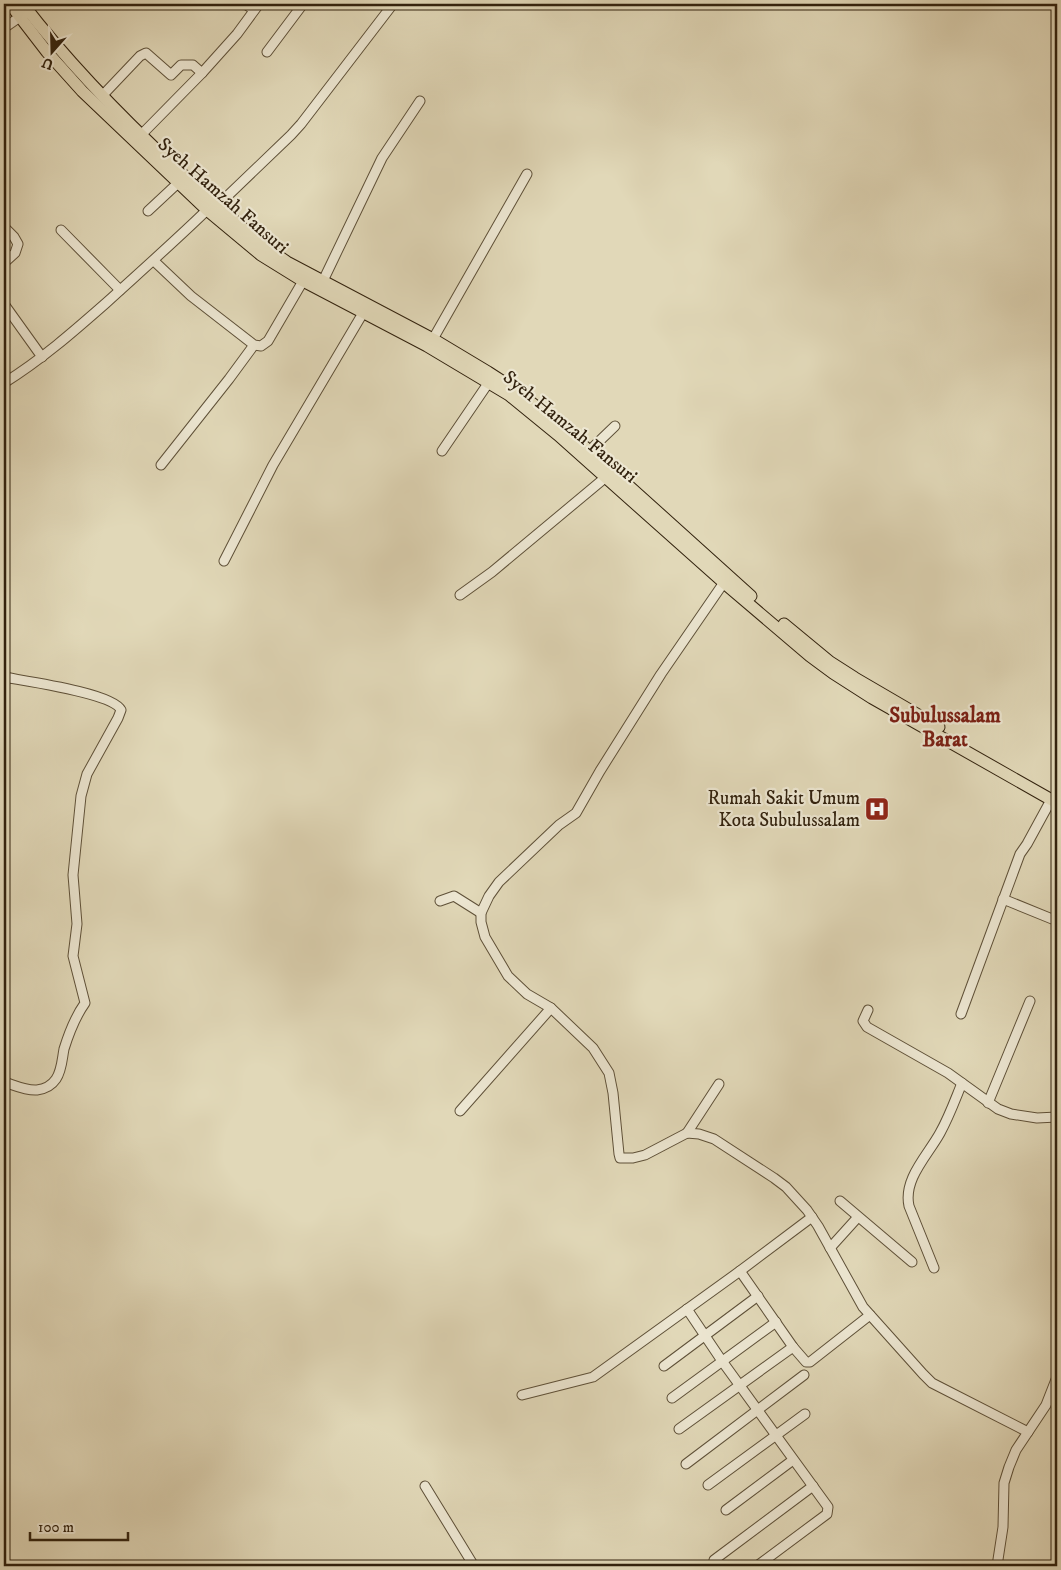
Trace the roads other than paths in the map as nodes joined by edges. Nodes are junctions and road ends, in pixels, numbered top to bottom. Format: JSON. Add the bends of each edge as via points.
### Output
{"nodes":[{"id":1,"x":10,"y":4,"type":"edge"},
{"id":2,"x":245,"y":4,"type":"edge"},
{"id":3,"x":303,"y":4,"type":"edge"},
{"id":4,"x":393,"y":4,"type":"edge"},
{"id":5,"x":256,"y":7,"type":"edge"},
{"id":6,"x":23,"y":11,"type":"edge"},
{"id":7,"x":4,"y":28,"type":"edge"},
{"id":8,"x":267,"y":52,"type":"dead end"},
{"id":9,"x":202,"y":73,"type":"junction"},
{"id":10,"x":102,"y":96,"type":"junction"},
{"id":11,"x":420,"y":101,"type":"dead end"},
{"id":12,"x":141,"y":135,"type":"junction"},
{"id":13,"x":527,"y":174,"type":"dead end"},
{"id":14,"x":178,"y":183,"type":"junction"},
{"id":15,"x":212,"y":208,"type":"junction"},
{"id":16,"x":148,"y":211,"type":"dead end"},
{"id":17,"x":4,"y":227,"type":"edge"},
{"id":18,"x":61,"y":230,"type":"dead end"},
{"id":19,"x":154,"y":261,"type":"junction"},
{"id":20,"x":4,"y":263,"type":"edge"},
{"id":21,"x":303,"y":281,"type":"junction"},
{"id":22,"x":321,"y":285,"type":"junction"},
{"id":23,"x":120,"y":290,"type":"junction"},
{"id":24,"x":4,"y":304,"type":"edge"},
{"id":25,"x":363,"y":313,"type":"junction"},
{"id":26,"x":433,"y":340,"type":"junction"},
{"id":27,"x":254,"y":346,"type":"junction"},
{"id":28,"x":42,"y":357,"type":"junction"},
{"id":29,"x":476,"y":369,"type":"junction"},
{"id":30,"x":490,"y":382,"type":"junction"},
{"id":31,"x":4,"y":383,"type":"edge"},
{"id":32,"x":615,"y":426,"type":"dead end"},
{"id":33,"x":442,"y":451,"type":"dead end"},
{"id":34,"x":589,"y":451,"type":"junction"},
{"id":35,"x":161,"y":465,"type":"dead end"},
{"id":36,"x":606,"y":477,"type":"junction"},
{"id":37,"x":224,"y":561,"type":"dead end"},
{"id":38,"x":726,"y":579,"type":"junction"},
{"id":39,"x":460,"y":595,"type":"dead end"},
{"id":40,"x":4,"y":677,"type":"edge"},
{"id":41,"x":1055,"y":799,"type":"edge"},
{"id":42,"x":1003,"y":899,"type":"junction"},
{"id":43,"x":440,"y":901,"type":"dead end"},
{"id":44,"x":481,"y":913,"type":"junction"},
{"id":45,"x":1057,"y":921,"type":"edge"},
{"id":46,"x":1030,"y":1001,"type":"dead end"},
{"id":47,"x":551,"y":1008,"type":"junction"},
{"id":48,"x":868,"y":1010,"type":"dead end"},
{"id":49,"x":961,"y":1014,"type":"dead end"},
{"id":50,"x":4,"y":1082,"type":"edge"},
{"id":51,"x":962,"y":1083,"type":"junction"},
{"id":52,"x":719,"y":1084,"type":"dead end"},
{"id":53,"x":1057,"y":1087,"type":"edge"},
{"id":54,"x":1057,"y":1096,"type":"edge"},
{"id":55,"x":988,"y":1103,"type":"junction"},
{"id":56,"x":460,"y":1111,"type":"dead end"},
{"id":57,"x":1057,"y":1117,"type":"edge"},
{"id":58,"x":687,"y":1133,"type":"junction"},
{"id":59,"x":840,"y":1201,"type":"dead end"},
{"id":60,"x":812,"y":1217,"type":"junction"},
{"id":61,"x":858,"y":1217,"type":"junction"},
{"id":62,"x":830,"y":1248,"type":"junction"},
{"id":63,"x":912,"y":1262,"type":"dead end"},
{"id":64,"x":934,"y":1268,"type":"dead end"},
{"id":65,"x":740,"y":1271,"type":"junction"},
{"id":66,"x":758,"y":1296,"type":"junction"},
{"id":67,"x":687,"y":1309,"type":"junction"},
{"id":68,"x":870,"y":1315,"type":"junction"},
{"id":69,"x":776,"y":1322,"type":"junction"},
{"id":70,"x":705,"y":1336,"type":"junction"},
{"id":71,"x":793,"y":1348,"type":"junction"},
{"id":72,"x":722,"y":1361,"type":"junction"},
{"id":73,"x":664,"y":1366,"type":"dead end"},
{"id":74,"x":804,"y":1375,"type":"dead end"},
{"id":75,"x":1057,"y":1377,"type":"edge"},
{"id":76,"x":739,"y":1384,"type":"junction"},
{"id":77,"x":522,"y":1394,"type":"dead end"},
{"id":78,"x":672,"y":1398,"type":"dead end"},
{"id":79,"x":1054,"y":1398,"type":"edge"},
{"id":80,"x":758,"y":1410,"type":"junction"},
{"id":81,"x":806,"y":1414,"type":"dead end"},
{"id":82,"x":679,"y":1429,"type":"dead end"},
{"id":83,"x":1028,"y":1432,"type":"junction"},
{"id":84,"x":776,"y":1435,"type":"junction"},
{"id":85,"x":793,"y":1460,"type":"junction"},
{"id":86,"x":686,"y":1464,"type":"dead end"},
{"id":87,"x":708,"y":1485,"type":"dead end"},
{"id":88,"x":425,"y":1486,"type":"dead end"},
{"id":89,"x":813,"y":1486,"type":"junction"},
{"id":90,"x":726,"y":1510,"type":"dead end"},
{"id":91,"x":714,"y":1560,"type":"dead end"},
{"id":92,"x":474,"y":1566,"type":"edge"},
{"id":93,"x":757,"y":1566,"type":"edge"},
{"id":94,"x":997,"y":1566,"type":"edge"}],
"edges":[{"from":1,"to":6,"type":"main road","name":"Syeh Hamzah Fansuri"},
{"from":2,"to":5,"type":"street"},
{"from":3,"to":8,"type":"street"},
{"from":4,"to":15,"type":"street","via":[[301,124]]},
{"from":5,"to":9,"type":"street"},
{"from":6,"to":7,"type":"street"},
{"from":6,"to":10,"type":"main road","name":"Syeh Hamzah Fansuri"},
{"from":6,"to":14,"type":"main road","name":"Syeh Hamzah Fansuri","via":[[63,72]]},
{"from":9,"to":10,"type":"street","via":[[193,65],[181,65],[171,75],[146,54],[140,56]]},
{"from":9,"to":12,"type":"street"},
{"from":10,"to":12,"type":"main road","name":"Syeh Hamzah Fansuri"},
{"from":11,"to":22,"type":"street","via":[[382,158]]},
{"from":12,"to":15,"type":"main road","name":"Syeh Hamzah Fansuri"},
{"from":13,"to":26,"type":"street"},
{"from":14,"to":15,"type":"main road","name":"Syeh Hamzah Fansuri"},
{"from":14,"to":16,"type":"street"},
{"from":15,"to":19,"type":"street"},
{"from":15,"to":21,"type":"main road","name":"Syeh Hamzah Fansuri","via":[[261,255]]},
{"from":15,"to":22,"type":"main road","name":"Syeh Hamzah Fansuri"},
{"from":17,"to":20,"type":"street","via":[[18,244],[15,253]]},
{"from":18,"to":23,"type":"street"},
{"from":19,"to":23,"type":"street"},
{"from":19,"to":27,"type":"street","via":[[191,296]]},
{"from":21,"to":22,"type":"main road","name":"Syeh Hamzah Fansuri"},
{"from":21,"to":27,"type":"street","via":[[268,341]]},
{"from":22,"to":25,"type":"main road","name":"Syeh Hamzah Fansuri"},
{"from":22,"to":26,"type":"main road","name":"Syeh Hamzah Fansuri"},
{"from":23,"to":28,"type":"street"},
{"from":24,"to":28,"type":"street"},
{"from":25,"to":29,"type":"main road","name":"Syeh Hamzah Fansuri"},
{"from":25,"to":37,"type":"street","via":[[273,465]]},
{"from":26,"to":29,"type":"main road","name":"Syeh Hamzah Fansuri"},
{"from":27,"to":35,"type":"street"},
{"from":28,"to":31,"type":"street"},
{"from":29,"to":30,"type":"main road","name":"Syeh Hamzah Fansuri"},
{"from":29,"to":34,"type":"main road","name":"Syeh Hamzah Fansuri","via":[[529,401]]},
{"from":30,"to":33,"type":"street"},
{"from":30,"to":36,"type":"main road","name":"Syeh Hamzah Fansuri"},
{"from":32,"to":34,"type":"street"},
{"from":34,"to":38,"type":"main road","name":"Syeh Hamzah Fansuri"},
{"from":36,"to":38,"type":"main road","name":"Syeh Hamzah Fansuri"},
{"from":36,"to":39,"type":"street"},
{"from":38,"to":41,"type":"main road","name":"Syeh Hamzah Fansuri","via":[[810,656]]},
{"from":38,"to":44,"type":"street","via":[[660,674],[576,813],[559,825],[500,882]]},
{"from":40,"to":50,"type":"street","via":[[81,691],[116,703],[121,710],[87,774],[81,796],[74,875],[77,924],[73,950],[84,1003],[64,1048],[58,1076],[51,1085],[30,1090]]},
{"from":41,"to":42,"type":"street","via":[[1020,854]]},
{"from":42,"to":45,"type":"street"},
{"from":42,"to":49,"type":"street"},
{"from":43,"to":44,"type":"street","via":[[454,896]]},
{"from":44,"to":47,"type":"street","via":[[486,937],[508,976],[527,994]]},
{"from":46,"to":55,"type":"street"},
{"from":47,"to":56,"type":"street"},
{"from":47,"to":58,"type":"street","via":[[593,1048],[609,1073],[620,1158],[645,1155]]},
{"from":48,"to":51,"type":"street","via":[[863,1022],[866,1027],[921,1056]]},
{"from":51,"to":55,"type":"street"},
{"from":51,"to":64,"type":"street","via":[[944,1126],[918,1168],[908,1193],[909,1206]]},
{"from":52,"to":58,"type":"street"},
{"from":53,"to":54,"type":"street"},
{"from":55,"to":57,"type":"street","via":[[1011,1114]]},
{"from":58,"to":60,"type":"street","via":[[707,1136],[746,1159],[786,1187]]},
{"from":59,"to":61,"type":"street"},
{"from":60,"to":62,"type":"street"},
{"from":60,"to":65,"type":"street"},
{"from":61,"to":62,"type":"street"},
{"from":61,"to":63,"type":"street"},
{"from":62,"to":68,"type":"street"},
{"from":65,"to":66,"type":"street"},
{"from":65,"to":67,"type":"street"},
{"from":66,"to":69,"type":"street"},
{"from":66,"to":70,"type":"street"},
{"from":67,"to":70,"type":"street"},
{"from":67,"to":77,"type":"street","via":[[593,1377]]},
{"from":68,"to":71,"type":"street","via":[[810,1362],[804,1362]]},
{"from":68,"to":83,"type":"street","via":[[932,1383]]},
{"from":69,"to":71,"type":"street"},
{"from":69,"to":72,"type":"street"},
{"from":70,"to":72,"type":"street"},
{"from":70,"to":73,"type":"street"},
{"from":71,"to":76,"type":"street"},
{"from":72,"to":76,"type":"street"},
{"from":72,"to":78,"type":"street"},
{"from":74,"to":80,"type":"street"},
{"from":75,"to":79,"type":"street"},
{"from":76,"to":80,"type":"street"},
{"from":76,"to":82,"type":"street"},
{"from":79,"to":83,"type":"street"},
{"from":80,"to":84,"type":"street"},
{"from":80,"to":86,"type":"street"},
{"from":81,"to":84,"type":"street"},
{"from":83,"to":94,"type":"street","via":[[1012,1459],[1004,1483],[1003,1527]]},
{"from":84,"to":85,"type":"street"},
{"from":84,"to":87,"type":"street"},
{"from":85,"to":89,"type":"street"},
{"from":85,"to":90,"type":"street"},
{"from":88,"to":92,"type":"street"},
{"from":89,"to":91,"type":"street"},
{"from":89,"to":93,"type":"street","via":[[828,1507],[827,1514]]}]}
